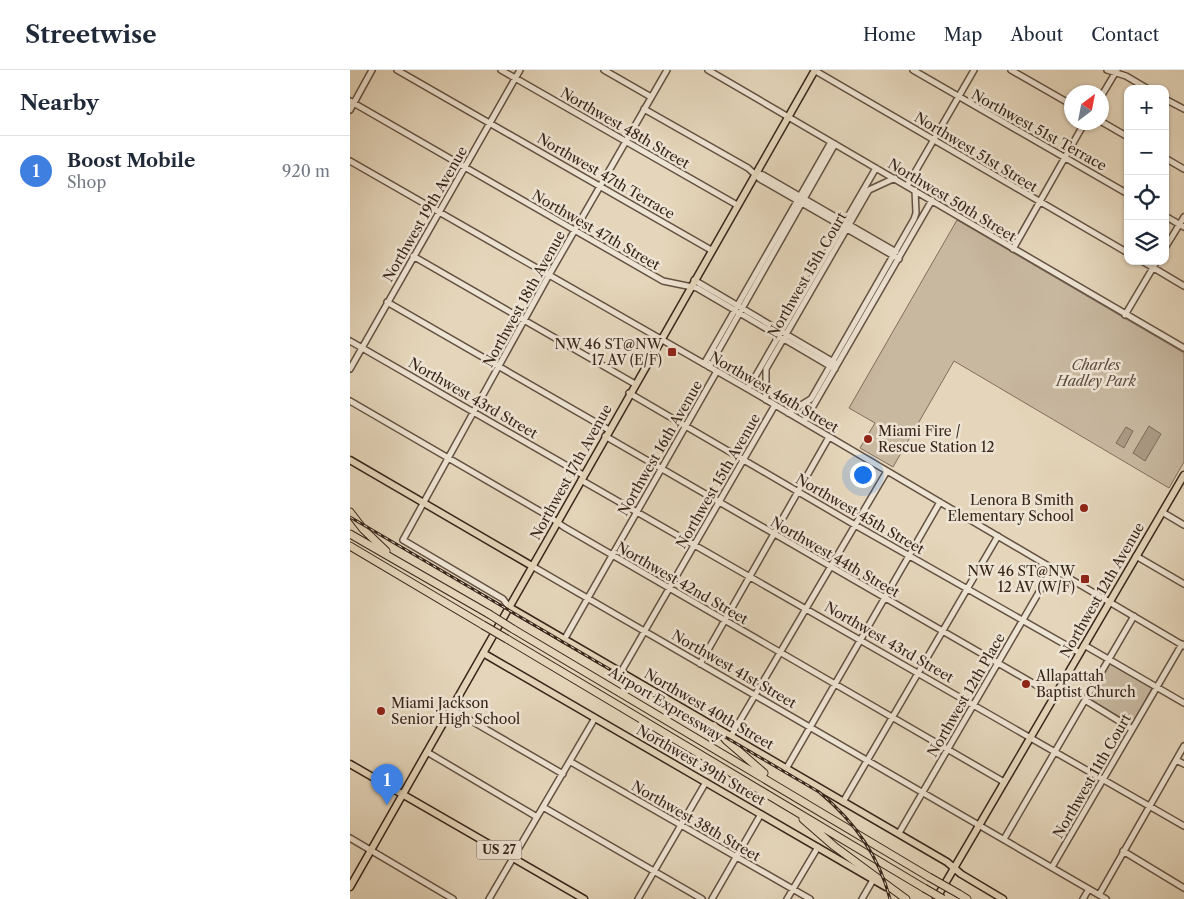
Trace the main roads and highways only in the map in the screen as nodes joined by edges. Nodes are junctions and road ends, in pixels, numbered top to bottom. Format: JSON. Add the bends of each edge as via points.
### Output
{"nodes":[{"id":1,"x":814,"y":70,"type":"edge"},
{"id":2,"x":350,"y":460,"type":"edge"},
{"id":3,"x":1184,"y":475,"type":"edge"},
{"id":4,"x":350,"y":512,"type":"edge"},
{"id":5,"x":350,"y":534,"type":"edge"},
{"id":6,"x":350,"y":546,"type":"edge"},
{"id":7,"x":395,"y":560,"type":"junction"},
{"id":8,"x":532,"y":566,"type":"junction"},
{"id":9,"x":509,"y":606,"type":"junction"},
{"id":10,"x":483,"y":653,"type":"junction"},
{"id":11,"x":714,"y":726,"type":"junction"},
{"id":12,"x":350,"y":764,"type":"edge"},
{"id":13,"x":788,"y":791,"type":"junction"},
{"id":14,"x":403,"y":795,"type":"junction"},
{"id":15,"x":798,"y":814,"type":"junction"},
{"id":16,"x":954,"y":868,"type":"junction"},
{"id":17,"x":350,"y":887,"type":"edge"},
{"id":18,"x":584,"y":899,"type":"edge"},
{"id":19,"x":906,"y":899,"type":"edge"},
{"id":20,"x":936,"y":899,"type":"edge"},
{"id":21,"x":943,"y":899,"type":"edge"},
{"id":22,"x":967,"y":899,"type":"edge"},
{"id":23,"x":1004,"y":899,"type":"edge"}],
"edges":[{"from":1,"to":8,"type":"main road","name":"Northwest 17th Avenue"},
{"from":2,"to":8,"type":"main road","name":"Northwest 41st Street"},
{"from":3,"to":16,"type":"main road","name":"Northwest 12th Avenue"},
{"from":4,"to":7,"type":"highway"},
{"from":5,"to":7,"type":"highway","name":"Airport Expressway"},
{"from":6,"to":15,"type":"highway","name":"Airport Expressway","bridge":true},
{"from":7,"to":13,"type":"highway","name":"Airport Expressway","bridge":true},
{"from":8,"to":9,"type":"main road","name":"Northwest 17th Avenue"},
{"from":9,"to":10,"type":"main road","name":"Northwest 17th Avenue"},
{"from":9,"to":11,"type":"main road","name":"Northwest 40th Street"},
{"from":10,"to":14,"type":"main road","name":"Northwest 17th Avenue"},
{"from":10,"to":19,"type":"main road","name":"Northwest 39th Street"},
{"from":11,"to":13,"type":"highway","via":[[735,748]]},
{"from":11,"to":16,"type":"main road","name":"Northwest 40th Street"},
{"from":12,"to":14,"type":"main road","number":"US 27"},
{"from":13,"to":22,"type":"highway","name":"Airport Expressway","bridge":true},
{"from":14,"to":17,"type":"main road","name":"Northwest 17th Avenue"},
{"from":14,"to":18,"type":"main road","number":"US 27"},
{"from":15,"to":19,"type":"highway","via":[[812,829]]},
{"from":15,"to":21,"type":"highway","name":"Airport Expressway","bridge":true},
{"from":16,"to":20,"type":"main road","name":"Northwest 12th Avenue"},
{"from":16,"to":23,"type":"main road","name":"Northwest 40th Street"}]}
